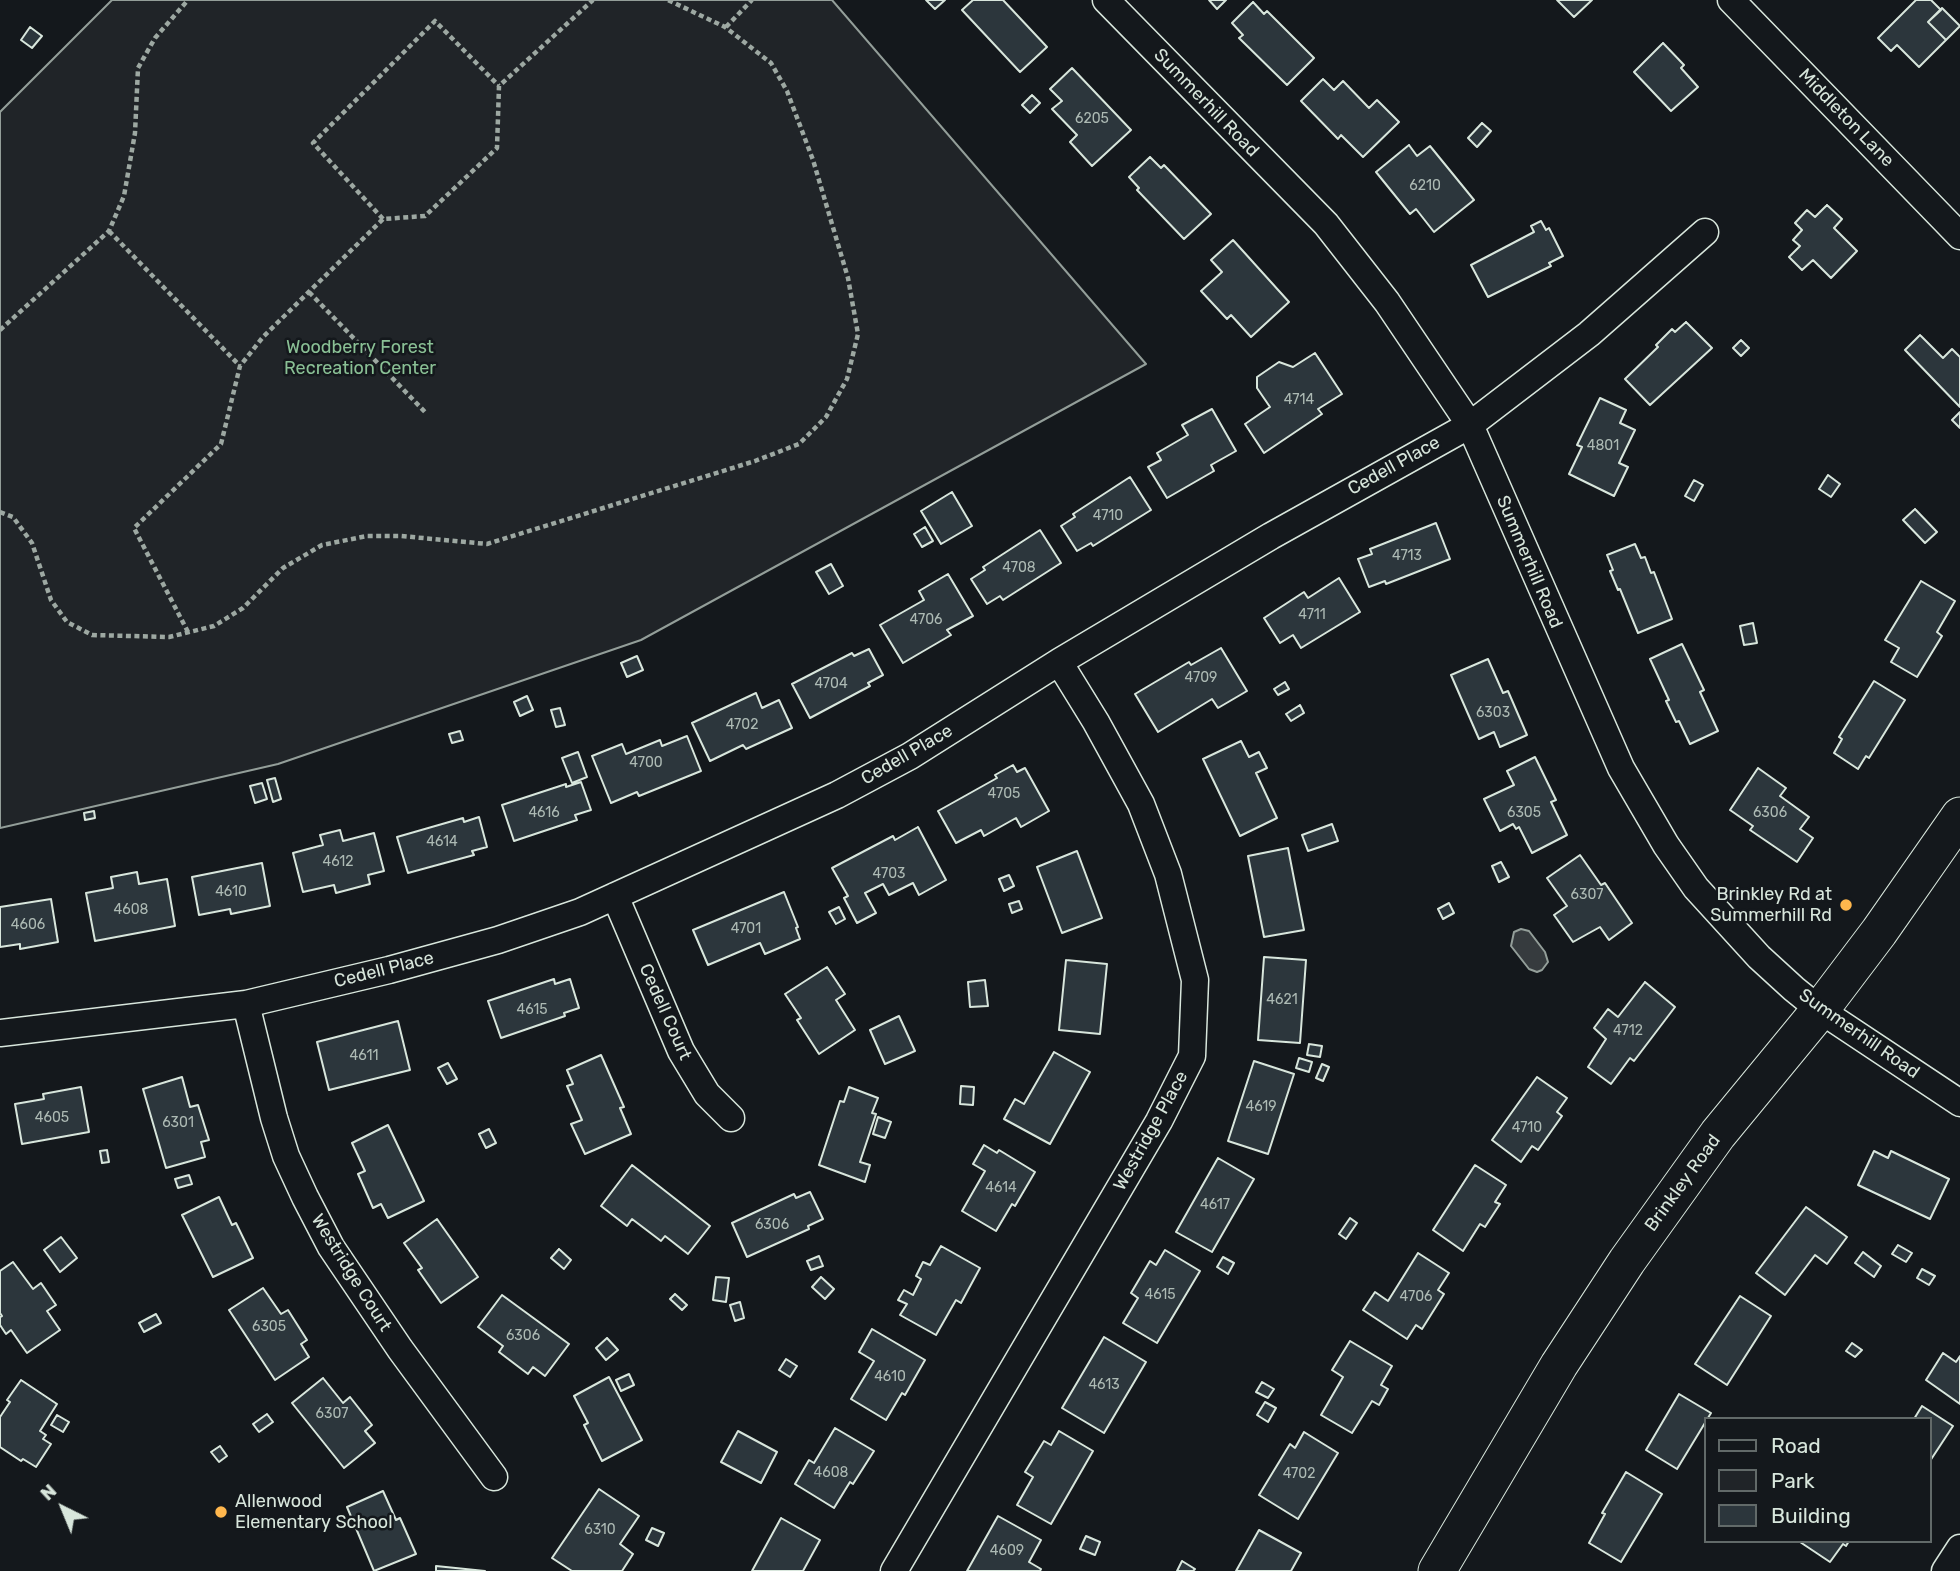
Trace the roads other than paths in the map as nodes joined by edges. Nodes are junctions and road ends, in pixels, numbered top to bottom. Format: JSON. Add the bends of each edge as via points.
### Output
{"nodes":[{"id":1,"x":1106,"y":0,"type":"edge"},
{"id":2,"x":1731,"y":0,"type":"edge"},
{"id":3,"x":1705,"y":232,"type":"dead end"},
{"id":4,"x":1960,"y":236,"type":"edge"},
{"id":5,"x":1470,"y":425,"type":"junction"},
{"id":6,"x":1059,"y":662,"type":"junction"},
{"id":7,"x":1960,"y":816,"type":"edge"},
{"id":8,"x":615,"y":896,"type":"junction"},
{"id":9,"x":246,"y":1004,"type":"junction"},
{"id":10,"x":1820,"y":1010,"type":"junction"},
{"id":11,"x":0,"y":1033,"type":"edge"},
{"id":12,"x":1960,"y":1103,"type":"edge"},
{"id":13,"x":731,"y":1118,"type":"dead end"},
{"id":14,"x":494,"y":1477,"type":"dead end"},
{"id":15,"x":1960,"y":1548,"type":"edge"},
{"id":16,"x":894,"y":1571,"type":"edge"},
{"id":17,"x":1437,"y":1571,"type":"edge"},
{"id":18,"x":1945,"y":1571,"type":"edge"}],
"edges":[{"from":1,"to":5,"type":"street","name":"Summerhill Road","via":[[1326,224],[1387,302]]},
{"from":2,"to":4,"type":"street","name":"Middleton Lane"},
{"from":3,"to":5,"type":"street","name":"Cedell Place","via":[[1589,334]]},
{"from":5,"to":6,"type":"street","name":"Cedell Place"},
{"from":5,"to":10,"type":"street","name":"Summerhill Road","via":[[1615,756],[1652,822],[1718,914]]},
{"from":6,"to":8,"type":"street","name":"Cedell Place","via":[[910,756],[837,795]]},
{"from":6,"to":16,"type":"street","name":"Westridge Place","via":[[1141,804],[1168,874],[1195,980],[1192,1056]]},
{"from":7,"to":10,"type":"main road","name":"Brinkley Road"},
{"from":8,"to":9,"type":"street","name":"Cedell Place","via":[[498,940]]},
{"from":8,"to":13,"type":"street","name":"Cedell Court","via":[[681,1051],[707,1094]]},
{"from":9,"to":11,"type":"street","name":"Cedell Place"},
{"from":9,"to":14,"type":"street","name":"Westridge Court","via":[[286,1156],[331,1247]]},
{"from":10,"to":12,"type":"street","name":"Summerhill Road"},
{"from":10,"to":17,"type":"main road","name":"Brinkley Road","via":[[1718,1134],[1627,1261],[1559,1365]]},
{"from":15,"to":18,"type":"street"}]}
